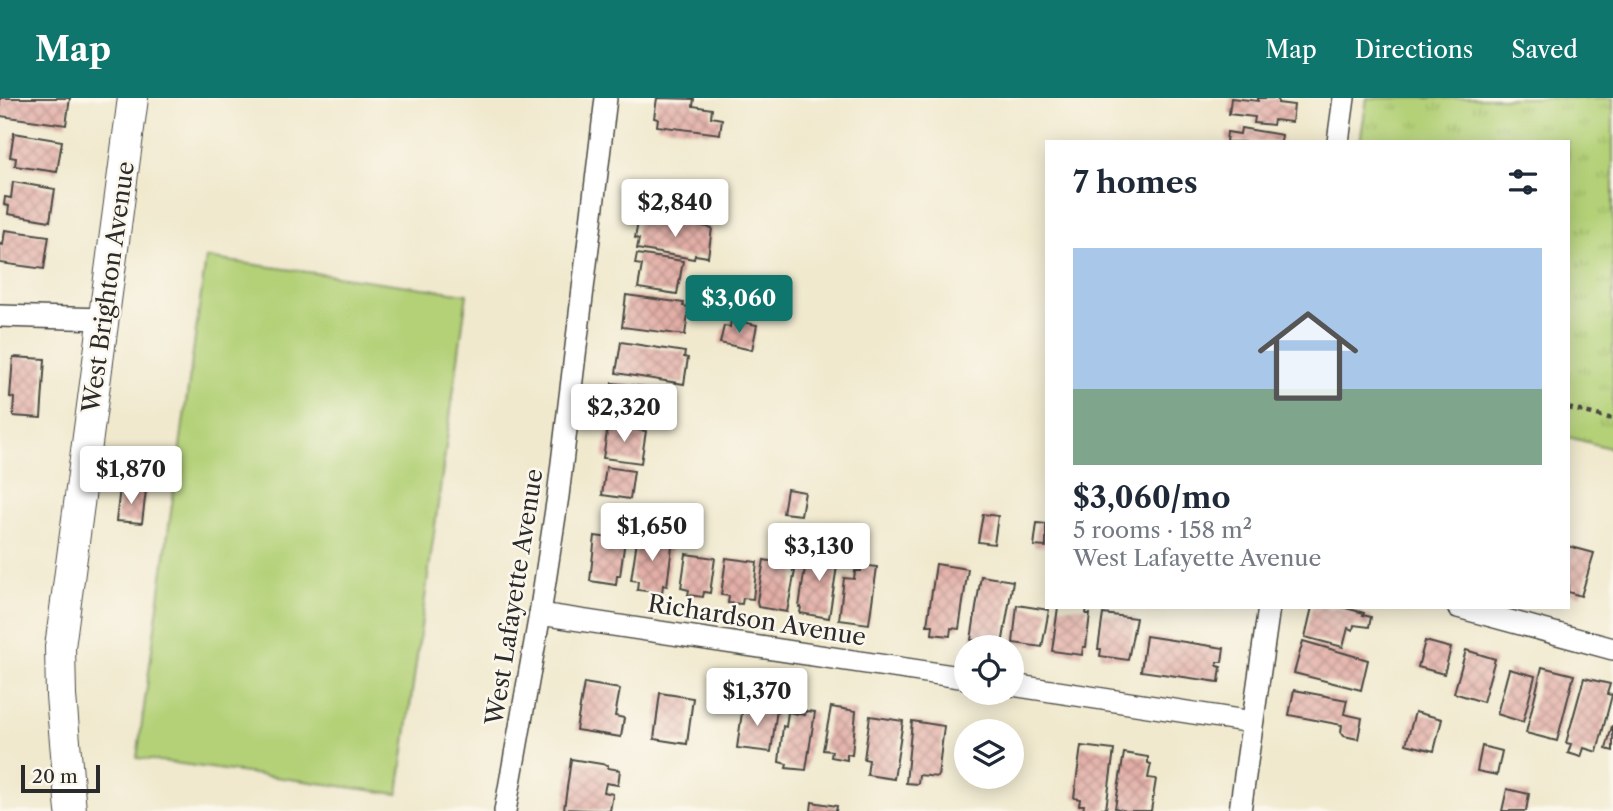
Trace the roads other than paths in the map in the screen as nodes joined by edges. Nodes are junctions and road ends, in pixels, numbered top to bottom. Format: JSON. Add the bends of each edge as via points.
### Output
{"nodes":[{"id":1,"x":133,"y":98,"type":"edge"},
{"id":2,"x":606,"y":98,"type":"edge"},
{"id":3,"x":1344,"y":98,"type":"edge"},
{"id":4,"x":1338,"y":140,"type":"edge"},
{"id":5,"x":0,"y":316,"type":"edge"},
{"id":6,"x":104,"y":319,"type":"junction"},
{"id":7,"x":1269,"y":609,"type":"edge"},
{"id":8,"x":1465,"y":609,"type":"edge"},
{"id":9,"x":540,"y":614,"type":"junction"},
{"id":10,"x":1613,"y":649,"type":"edge"},
{"id":11,"x":954,"y":676,"type":"edge"},
{"id":12,"x":1024,"y":687,"type":"edge"},
{"id":13,"x":1252,"y":722,"type":"junction"},
{"id":14,"x":71,"y":811,"type":"edge"},
{"id":15,"x":505,"y":811,"type":"edge"},
{"id":16,"x":1240,"y":811,"type":"edge"}],
"edges":[{"from":1,"to":6,"type":"street","name":"West Brighton Avenue"},
{"from":2,"to":9,"type":"street","name":"West Lafayette Avenue"},
{"from":3,"to":4,"type":"street"},
{"from":5,"to":6,"type":"street"},
{"from":6,"to":14,"type":"street","name":"West Brighton Avenue","via":[[61,647]]},
{"from":7,"to":13,"type":"street"},
{"from":8,"to":10,"type":"street"},
{"from":9,"to":11,"type":"street","name":"Richardson Avenue"},
{"from":9,"to":15,"type":"street","name":"West Lafayette Avenue"},
{"from":12,"to":13,"type":"street"},
{"from":13,"to":16,"type":"street"}]}
